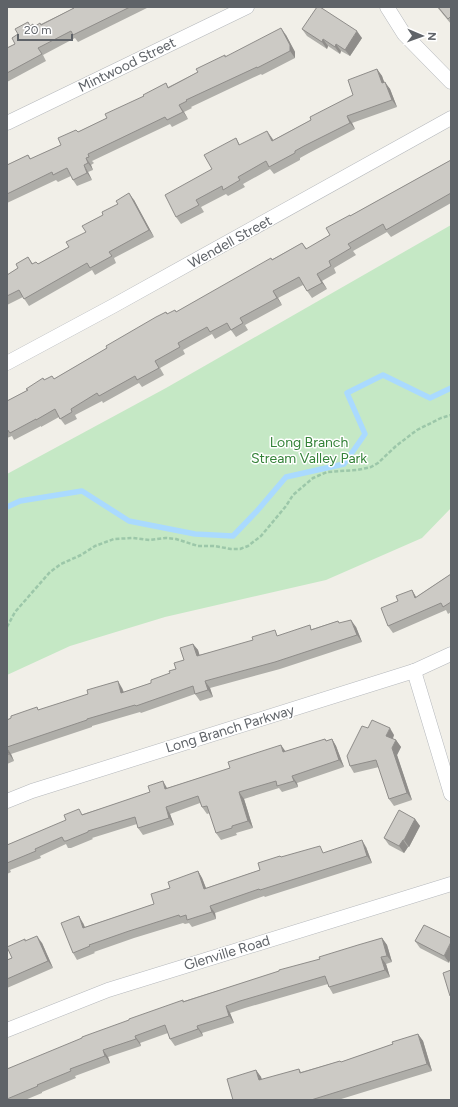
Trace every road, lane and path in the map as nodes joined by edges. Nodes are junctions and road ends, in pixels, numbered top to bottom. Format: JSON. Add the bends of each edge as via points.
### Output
{"nodes":[{"id":1,"x":247,"y":7,"type":"edge"},
{"id":2,"x":387,"y":7,"type":"edge"},
{"id":3,"x":451,"y":82,"type":"edge"},
{"id":4,"x":451,"y":118,"type":"edge"},
{"id":5,"x":7,"y":123,"type":"edge"},
{"id":6,"x":7,"y":363,"type":"edge"},
{"id":7,"x":451,"y":415,"type":"edge"},
{"id":8,"x":7,"y":627,"type":"edge"},
{"id":9,"x":451,"y":654,"type":"edge"},
{"id":10,"x":414,"y":671,"type":"junction"},
{"id":11,"x":451,"y":794,"type":"edge"},
{"id":12,"x":7,"y":801,"type":"edge"},
{"id":13,"x":451,"y":884,"type":"edge"},
{"id":14,"x":7,"y":1030,"type":"edge"}],
"edges":[{"from":1,"to":5,"type":"street","name":"Mintwood Street"},
{"from":2,"to":3,"type":"street","via":[[404,34]]},
{"from":4,"to":6,"type":"street","name":"Wendell Street","via":[[120,303]]},
{"from":7,"to":8,"type":"path","via":[[417,430],[372,467],[327,472],[313,478],[293,495],[261,536],[240,549],[198,546],[166,538],[114,539],[95,546],[50,572],[14,612]]},
{"from":9,"to":10,"type":"street","name":"Long Branch Parkway"},
{"from":10,"to":11,"type":"street"},
{"from":10,"to":12,"type":"street","name":"Long Branch Parkway"},
{"from":13,"to":14,"type":"street","name":"Glenville Road","via":[[108,990]]}]}
